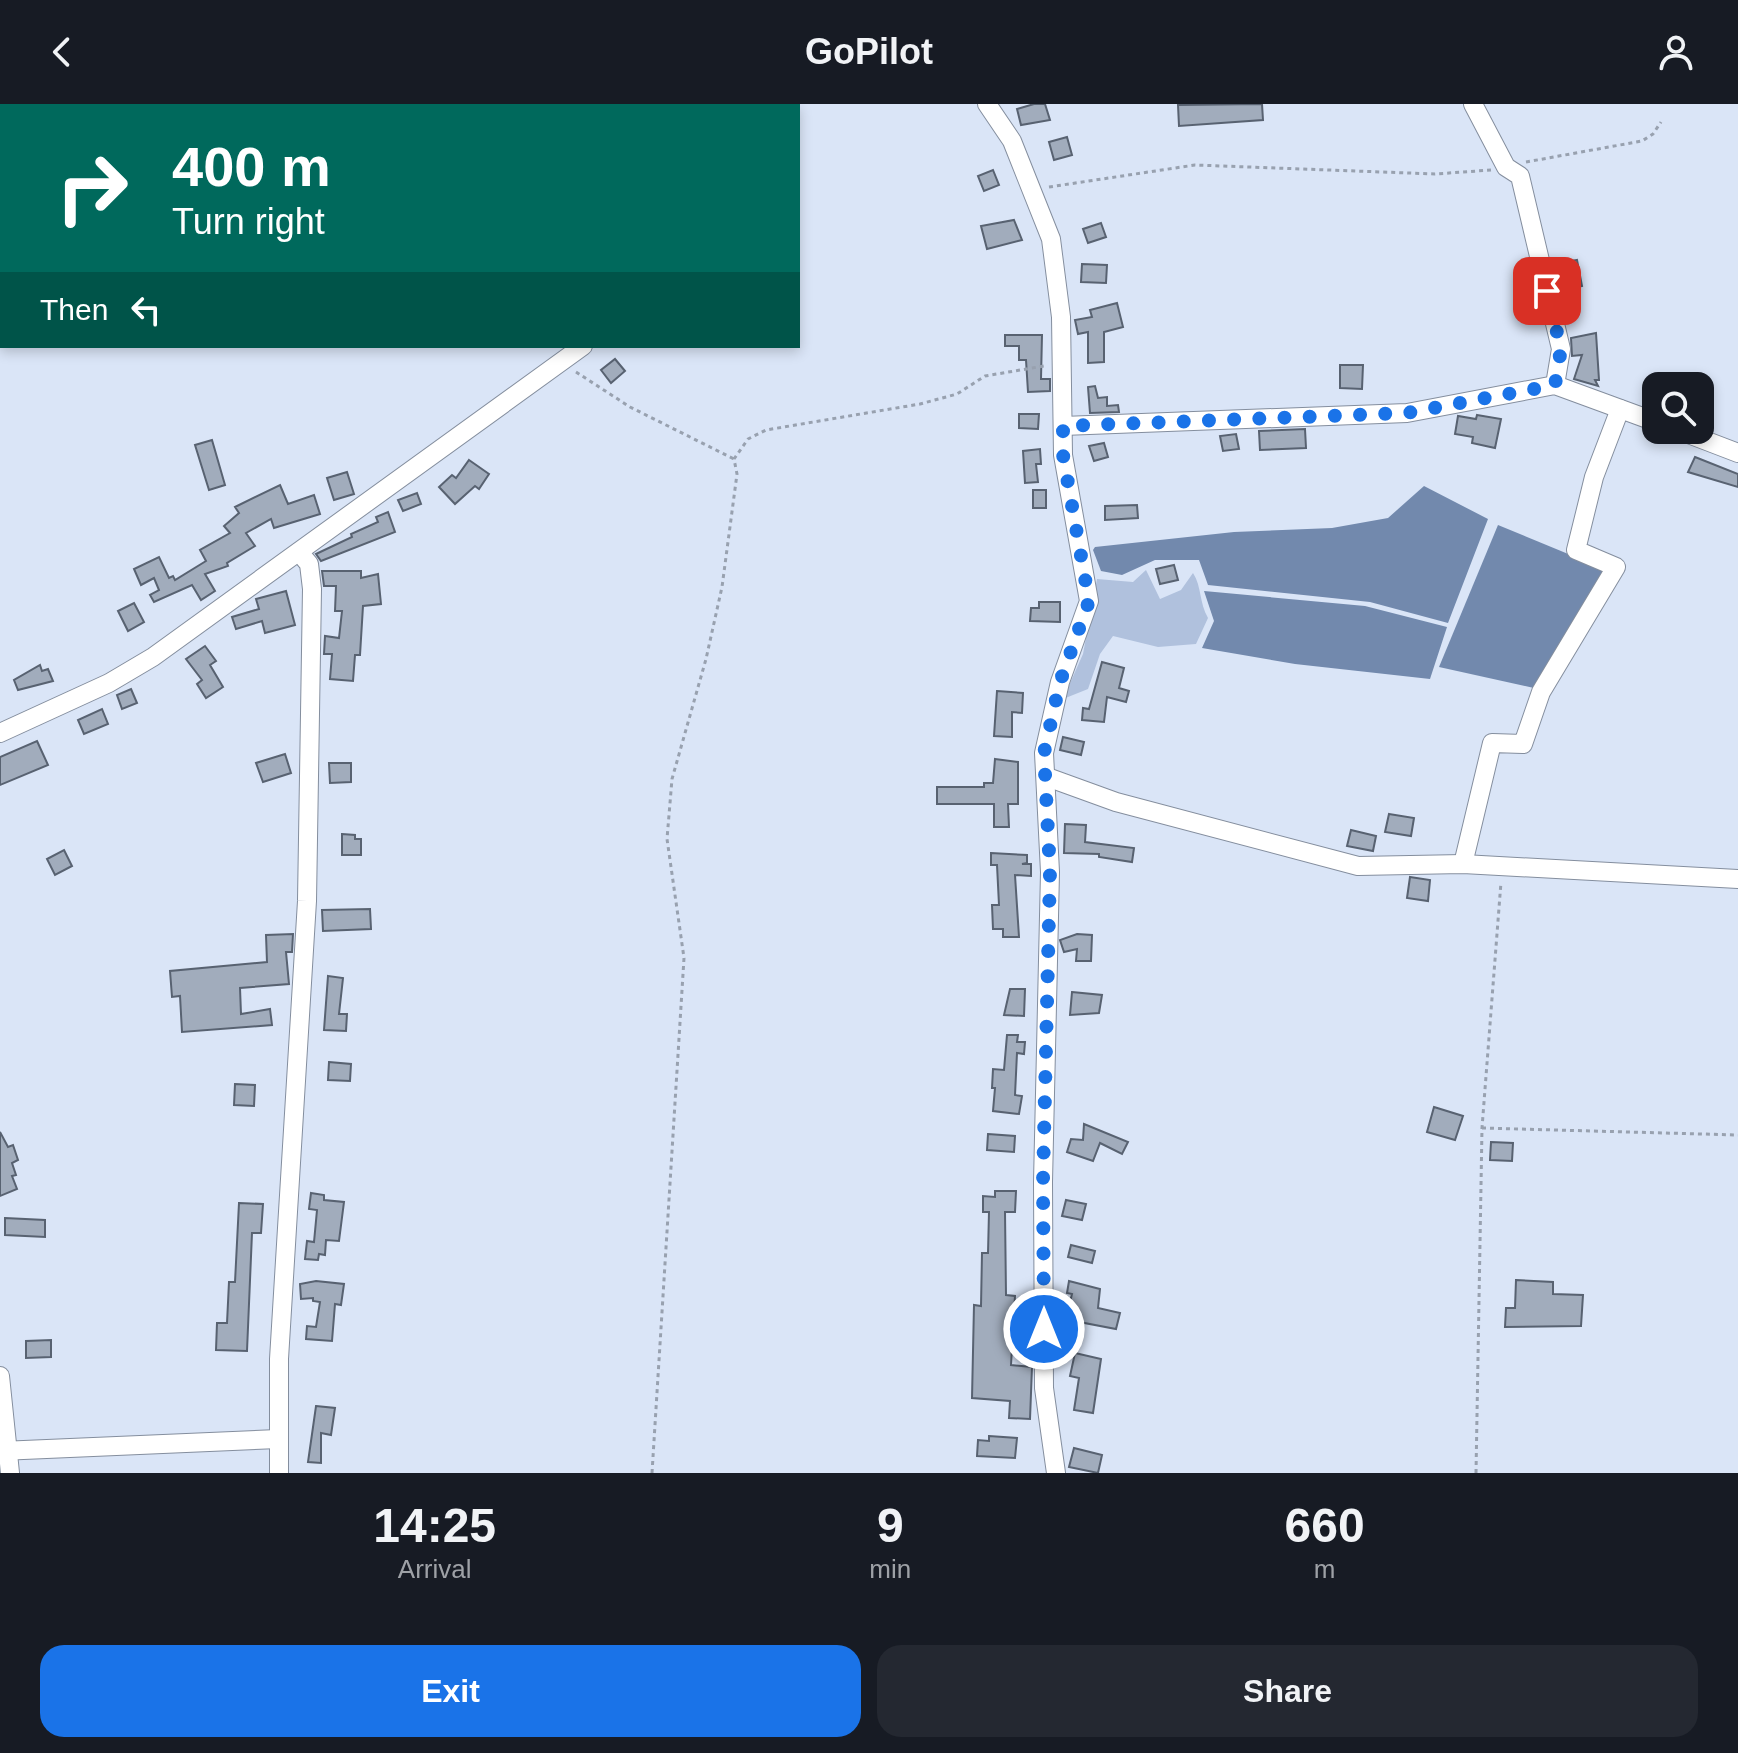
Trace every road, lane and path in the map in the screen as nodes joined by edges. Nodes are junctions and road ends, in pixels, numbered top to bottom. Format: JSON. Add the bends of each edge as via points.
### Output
{"nodes":[{"id":1,"x":987,"y":104,"type":"edge"},
{"id":2,"x":1473,"y":104,"type":"edge"},
{"id":3,"x":1661,"y":122,"type":"dead end"},
{"id":4,"x":1506,"y":167,"type":"junction"},
{"id":5,"x":1034,"y":189,"type":"junction"},
{"id":6,"x":581,"y":348,"type":"edge"},
{"id":7,"x":1063,"y":362,"type":"junction"},
{"id":8,"x":562,"y":363,"type":"junction"},
{"id":9,"x":1555,"y":385,"type":"junction"},
{"id":10,"x":1620,"y":409,"type":"junction"},
{"id":11,"x":1642,"y":417,"type":"edge"},
{"id":12,"x":1063,"y":426,"type":"junction"},
{"id":13,"x":1714,"y":444,"type":"edge"},
{"id":14,"x":1738,"y":453,"type":"edge"},
{"id":15,"x":734,"y":459,"type":"junction"},
{"id":16,"x":299,"y":552,"type":"junction"},
{"id":17,"x":0,"y":733,"type":"edge"},
{"id":18,"x":1047,"y":777,"type":"junction"},
{"id":19,"x":1463,"y":864,"type":"junction"},
{"id":20,"x":1502,"y":866,"type":"junction"},
{"id":21,"x":1738,"y":879,"type":"edge"},
{"id":22,"x":1482,"y":1128,"type":"junction"},
{"id":23,"x":1738,"y":1135,"type":"edge"},
{"id":24,"x":0,"y":1376,"type":"edge"},
{"id":25,"x":278,"y":1439,"type":"junction"},
{"id":26,"x":4,"y":1451,"type":"edge"},
{"id":27,"x":10,"y":1473,"type":"edge"},
{"id":28,"x":279,"y":1473,"type":"edge"},
{"id":29,"x":652,"y":1473,"type":"edge"},
{"id":30,"x":1056,"y":1473,"type":"edge"},
{"id":31,"x":1476,"y":1473,"type":"edge"}],
"edges":[{"from":1,"to":5,"type":"street"},
{"from":2,"to":4,"type":"street"},
{"from":3,"to":4,"type":"path","via":[[1642,141]]},
{"from":4,"to":5,"type":"path","via":[[1435,174],[1195,165]]},
{"from":4,"to":9,"type":"street","via":[[1520,176],[1561,349]]},
{"from":5,"to":7,"type":"street","via":[[1051,239]]},
{"from":6,"to":8,"type":"street"},
{"from":7,"to":12,"type":"street"},
{"from":7,"to":15,"type":"path","via":[[985,376],[957,394],[920,404],[766,430],[748,439]]},
{"from":8,"to":15,"type":"path","via":[[630,407]]},
{"from":8,"to":16,"type":"street"},
{"from":9,"to":10,"type":"street"},
{"from":9,"to":12,"type":"street","via":[[1407,413]]},
{"from":10,"to":11,"type":"street"},
{"from":10,"to":19,"type":"street","via":[[1594,477],[1576,550],[1616,567],[1541,692],[1523,744],[1492,743]]},
{"from":12,"to":18,"type":"street","via":[[1063,455],[1089,601],[1060,682],[1044,753]]},
{"from":13,"to":14,"type":"street"},
{"from":15,"to":29,"type":"path","via":[[737,474],[722,587],[672,779],[667,839],[684,958]]},
{"from":16,"to":17,"type":"street","via":[[153,657]]},
{"from":16,"to":25,"type":"street","via":[[309,564],[312,589],[309,821]]},
{"from":18,"to":19,"type":"street","via":[[1116,802],[1358,866]]},
{"from":18,"to":30,"type":"street","via":[[1044,1388]]},
{"from":19,"to":20,"type":"street"},
{"from":20,"to":21,"type":"street"},
{"from":20,"to":22,"type":"path"},
{"from":22,"to":23,"type":"path"},
{"from":22,"to":31,"type":"path"},
{"from":24,"to":26,"type":"street"},
{"from":25,"to":26,"type":"street"},
{"from":25,"to":28,"type":"street"},
{"from":26,"to":27,"type":"street"}]}
